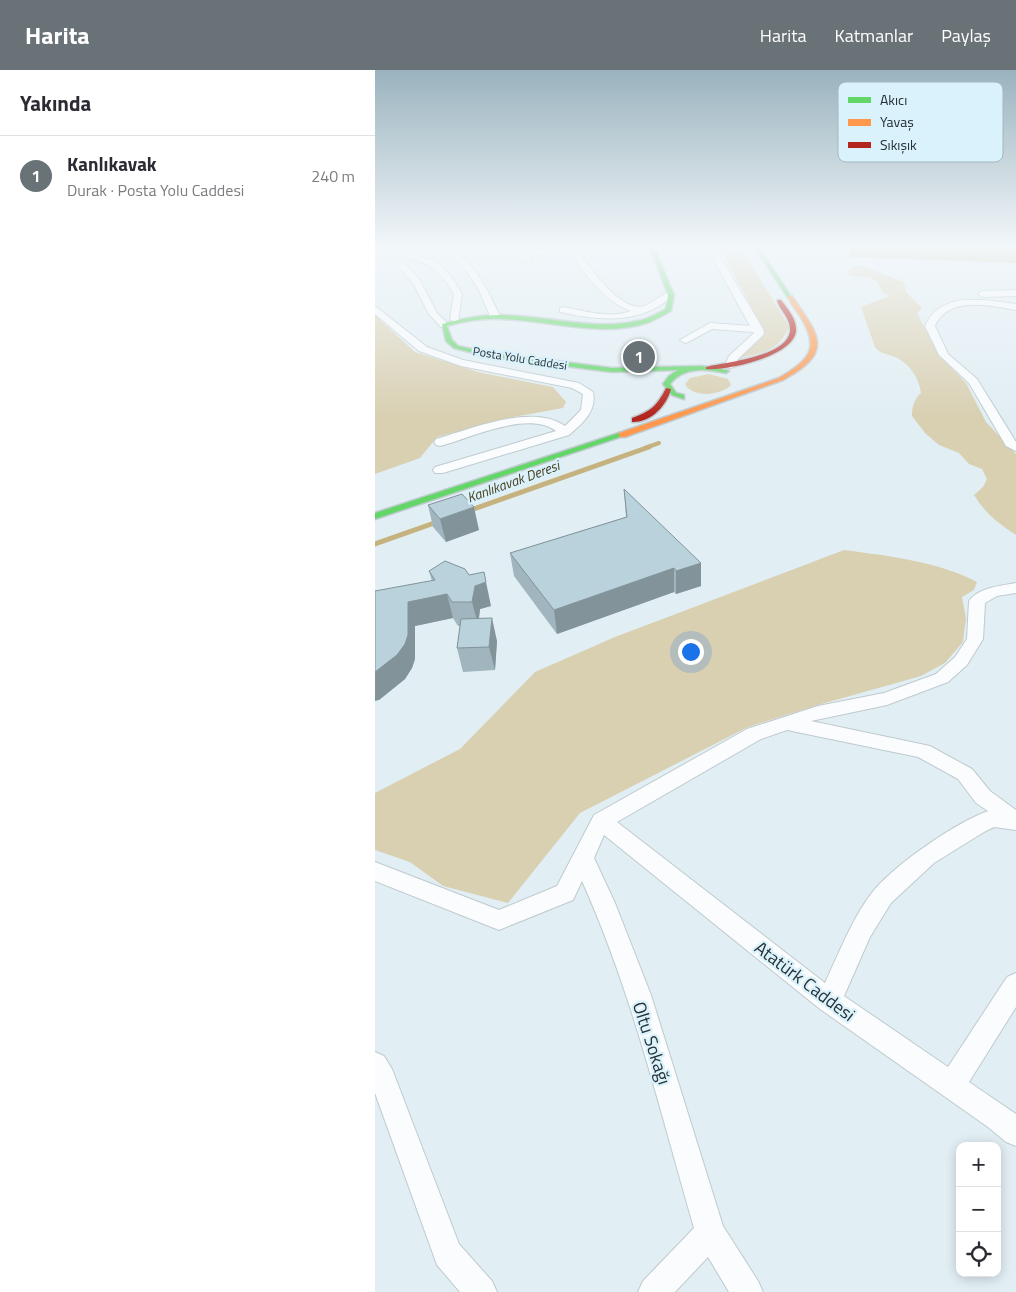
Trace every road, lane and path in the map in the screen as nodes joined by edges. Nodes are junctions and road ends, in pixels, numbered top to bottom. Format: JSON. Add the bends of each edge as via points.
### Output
{"nodes":[{"id":1,"x":427,"y":302,"type":"edge"},
{"id":2,"x":457,"y":302,"type":"edge"},
{"id":3,"x":489,"y":302,"type":"edge"},
{"id":4,"x":619,"y":302,"type":"edge"},
{"id":5,"x":656,"y":302,"type":"edge"},
{"id":6,"x":670,"y":302,"type":"edge"},
{"id":7,"x":742,"y":302,"type":"edge"},
{"id":8,"x":779,"y":302,"type":"edge"},
{"id":9,"x":792,"y":302,"type":"edge"},
{"id":10,"x":966,"y":302,"type":"joint"},
{"id":11,"x":1016,"y":307,"type":"edge"},
{"id":12,"x":375,"y":309,"type":"edge"},
{"id":13,"x":643,"y":309,"type":"junction"},
{"id":14,"x":563,"y":310,"type":"dead end"},
{"id":15,"x":495,"y":316,"type":"junction"},
{"id":16,"x":455,"y":319,"type":"junction"},
{"id":17,"x":444,"y":325,"type":"junction"},
{"id":18,"x":758,"y":329,"type":"junction"},
{"id":19,"x":685,"y":340,"type":"dead end"},
{"id":20,"x":730,"y":365,"type":"junction"},
{"id":21,"x":703,"y":368,"type":"junction"},
{"id":22,"x":612,"y":370,"type":"junction"},
{"id":23,"x":667,"y":387,"type":"junction"},
{"id":24,"x":732,"y":395,"type":"junction"},
{"id":25,"x":565,"y":432,"type":"junction"},
{"id":26,"x":440,"y":442,"type":"dead end"},
{"id":27,"x":1016,"y":447,"type":"edge"},
{"id":28,"x":439,"y":470,"type":"dead end"},
{"id":29,"x":375,"y":504,"type":"edge"},
{"id":30,"x":375,"y":516,"type":"edge"},
{"id":31,"x":1016,"y":588,"type":"edge"},
{"id":32,"x":785,"y":723,"type":"junction"},
{"id":33,"x":1016,"y":821,"type":"edge"},
{"id":34,"x":601,"y":822,"type":"junction"},
{"id":35,"x":583,"y":858,"type":"junction"},
{"id":36,"x":375,"y":871,"type":"edge"},
{"id":37,"x":1016,"y":985,"type":"edge"},
{"id":38,"x":829,"y":1001,"type":"junction"},
{"id":39,"x":375,"y":1064,"type":"edge"},
{"id":40,"x":952,"y":1085,"type":"junction"},
{"id":41,"x":1016,"y":1132,"type":"edge"},
{"id":42,"x":711,"y":1233,"type":"junction"},
{"id":43,"x":481,"y":1292,"type":"edge"},
{"id":44,"x":654,"y":1292,"type":"edge"},
{"id":45,"x":747,"y":1292,"type":"edge"}],
"edges":[{"from":1,"to":17,"type":"street","via":[[433,316]]},
{"from":2,"to":16,"type":"street"},
{"from":3,"to":15,"type":"street"},
{"from":4,"to":13,"type":"street"},
{"from":5,"to":13,"type":"street"},
{"from":6,"to":15,"type":"main road","via":[[669,310],[658,318],[631,325],[581,325]]},
{"from":7,"to":18,"type":"street"},
{"from":8,"to":20,"type":"main road","via":[[792,322],[793,335],[785,345],[768,354]]},
{"from":9,"to":24,"type":"main road","via":[[811,327],[817,343],[810,359],[781,379]]},
{"from":10,"to":11,"type":"street"},
{"from":10,"to":27,"type":"street","via":[[949,306],[936,314],[930,326],[944,355],[973,381]]},
{"from":12,"to":25,"type":"street","via":[[423,349],[461,363],[575,385],[588,392],[589,403],[585,412]]},
{"from":13,"to":14,"type":"street","via":[[627,317]]},
{"from":15,"to":16,"type":"main road"},
{"from":16,"to":17,"type":"main road"},
{"from":17,"to":22,"type":"main road","name":"Posta Yolu Caddesi","via":[[449,341],[456,347],[485,354]]},
{"from":18,"to":19,"type":"street","via":[[710,326]]},
{"from":18,"to":20,"type":"street","via":[[759,334],[733,358]]},
{"from":20,"to":21,"type":"main road"},
{"from":21,"to":22,"type":"main road","name":"Posta Yolu Caddesi"},
{"from":21,"to":23,"type":"main road","via":[[672,376]]},
{"from":21,"to":24,"type":"main road","via":[[730,372],[740,379],[743,385]]},
{"from":22,"to":23,"type":"main road","name":"Posta Yolu Caddesi","via":[[644,376]]},
{"from":23,"to":24,"type":"main road","name":"Posta Yolu Caddesi","via":[[693,400]]},
{"from":23,"to":29,"type":"main road","via":[[667,396],[661,406],[642,418]]},
{"from":24,"to":30,"type":"main road","via":[[622,435]]},
{"from":25,"to":26,"type":"street","via":[[549,422],[525,421]]},
{"from":25,"to":28,"type":"street"},
{"from":31,"to":32,"type":"street","via":[[993,592],[977,601],[975,639],[961,661],[942,678],[887,698],[818,712]]},
{"from":32,"to":33,"type":"street","via":[[923,752],[965,774],[983,797]]},
{"from":32,"to":34,"type":"street","via":[[754,734]]},
{"from":33,"to":38,"type":"street","via":[[992,818],[977,826],[926,857],[883,896],[861,930]]},
{"from":34,"to":35,"type":"street"},
{"from":34,"to":38,"type":"street","name":"Atatürk Caddesi"},
{"from":35,"to":36,"type":"street","via":[[565,894],[499,920]]},
{"from":35,"to":42,"type":"street","name":"Oltu Sokağı","via":[[605,904],[654,1045]]},
{"from":37,"to":40,"type":"street"},
{"from":38,"to":40,"type":"street","name":"Atatürk Caddesi"},
{"from":39,"to":43,"type":"street","via":[[449,1254]]},
{"from":40,"to":41,"type":"street","name":"Atatürk Caddesi"},
{"from":42,"to":44,"type":"street"},
{"from":42,"to":45,"type":"street","name":"Oltu Sokağı"}]}
